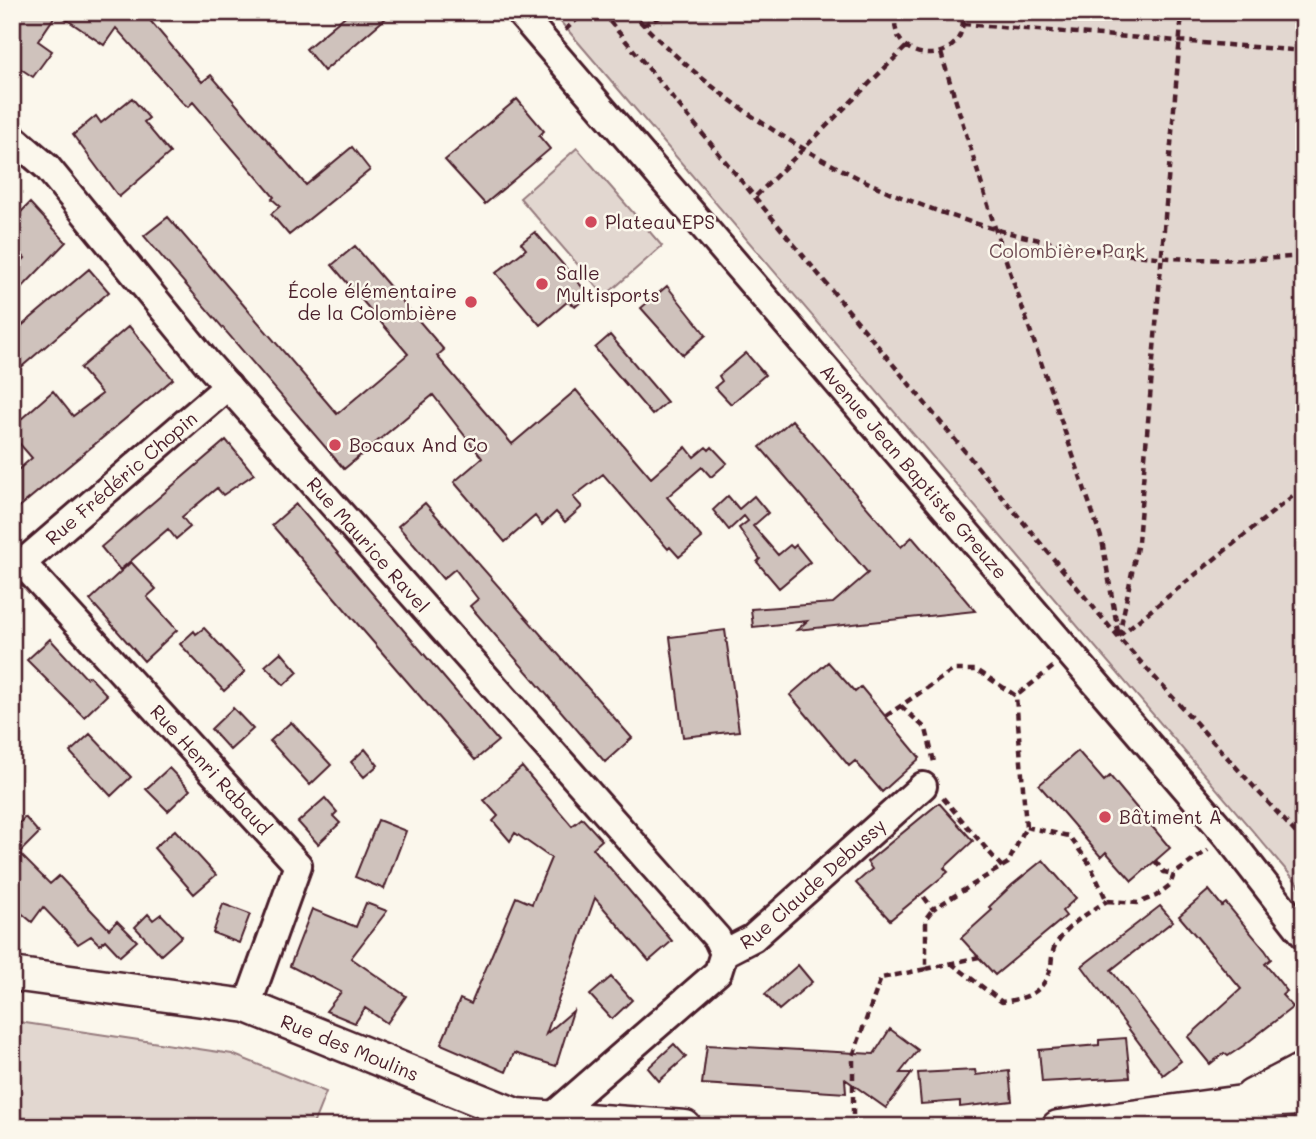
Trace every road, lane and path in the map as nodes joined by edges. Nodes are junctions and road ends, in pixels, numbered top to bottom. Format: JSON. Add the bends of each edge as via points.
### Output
{"nodes":[{"id":1,"x":519,"y":12,"type":"edge"},
{"id":2,"x":602,"y":12,"type":"edge"},
{"id":3,"x":631,"y":12,"type":"edge"},
{"id":4,"x":671,"y":12,"type":"edge"},
{"id":5,"x":809,"y":12,"type":"edge"},
{"id":6,"x":962,"y":12,"type":"edge"},
{"id":7,"x":1182,"y":12,"type":"edge"},
{"id":8,"x":896,"y":15,"type":"edge"},
{"id":9,"x":963,"y":24,"type":"junction"},
{"id":10,"x":643,"y":25,"type":"junction"},
{"id":11,"x":1180,"y":41,"type":"junction"},
{"id":12,"x":906,"y":47,"type":"junction"},
{"id":13,"x":1304,"y":51,"type":"edge"},
{"id":14,"x":941,"y":53,"type":"junction"},
{"id":15,"x":12,"y":136,"type":"edge"},
{"id":16,"x":802,"y":148,"type":"junction"},
{"id":17,"x":756,"y":196,"type":"junction"},
{"id":18,"x":996,"y":231,"type":"junction"},
{"id":19,"x":1304,"y":256,"type":"edge"},
{"id":20,"x":1162,"y":260,"type":"junction"},
{"id":21,"x":228,"y":386,"type":"junction"},
{"id":22,"x":1304,"y":487,"type":"edge"},
{"id":23,"x":17,"y":568,"type":"edge"},
{"id":24,"x":1118,"y":636,"type":"junction"},
{"id":25,"x":1069,"y":653,"type":"junction"},
{"id":26,"x":1016,"y":696,"type":"junction"},
{"id":27,"x":901,"y":706,"type":"junction"},
{"id":28,"x":886,"y":716,"type":"dead end"},
{"id":29,"x":926,"y":784,"type":"junction"},
{"id":30,"x":1026,"y":827,"type":"junction"},
{"id":31,"x":1227,"y":836,"type":"junction"},
{"id":32,"x":1304,"y":842,"type":"edge"},
{"id":33,"x":1155,"y":861,"type":"dead end"},
{"id":34,"x":1002,"y":867,"type":"junction"},
{"id":35,"x":1174,"y":874,"type":"junction"},
{"id":36,"x":924,"y":897,"type":"dead end"},
{"id":37,"x":1107,"y":901,"type":"junction"},
{"id":38,"x":933,"y":909,"type":"junction"},
{"id":39,"x":1304,"y":934,"type":"edge"},
{"id":40,"x":724,"y":953,"type":"junction"},
{"id":41,"x":979,"y":957,"type":"dead end"},
{"id":42,"x":951,"y":963,"type":"junction"},
{"id":43,"x":926,"y":969,"type":"junction"},
{"id":44,"x":12,"y":974,"type":"edge"},
{"id":45,"x":247,"y":1006,"type":"junction"},
{"id":46,"x":1302,"y":1094,"type":"edge"},
{"id":47,"x":1226,"y":1112,"type":"edge"},
{"id":48,"x":544,"y":1123,"type":"edge"},
{"id":49,"x":685,"y":1127,"type":"edge"},
{"id":50,"x":853,"y":1127,"type":"edge"},
{"id":51,"x":1058,"y":1127,"type":"edge"}],
"edges":[{"from":1,"to":25,"type":"street","name":"Avenue Jean Baptiste Greuze"},
{"from":2,"to":17,"type":"path"},
{"from":3,"to":10,"type":"path"},
{"from":4,"to":10,"type":"path"},
{"from":5,"to":8,"type":"path"},
{"from":6,"to":9,"type":"path"},
{"from":7,"to":11,"type":"path"},
{"from":8,"to":12,"type":"path","via":[[897,33]]},
{"from":9,"to":11,"type":"path"},
{"from":9,"to":14,"type":"path","via":[[956,41]]},
{"from":10,"to":16,"type":"path","via":[[692,70]]},
{"from":11,"to":13,"type":"path"},
{"from":11,"to":20,"type":"path"},
{"from":12,"to":14,"type":"path","via":[[923,55]]},
{"from":12,"to":16,"type":"path"},
{"from":14,"to":18,"type":"path"},
{"from":15,"to":21,"type":"street","name":"Rue Maurice Ravel","via":[[47,167]]},
{"from":16,"to":17,"type":"path"},
{"from":16,"to":18,"type":"path","via":[[896,196]]},
{"from":17,"to":24,"type":"path"},
{"from":18,"to":20,"type":"path","via":[[1078,250]]},
{"from":18,"to":24,"type":"path","via":[[1102,540]]},
{"from":19,"to":20,"type":"path"},
{"from":20,"to":24,"type":"path","via":[[1138,542]]},
{"from":21,"to":23,"type":"street","name":"Rue Frédéric Chopin"},
{"from":21,"to":40,"type":"street","name":"Rue Maurice Ravel","via":[[717,937]]},
{"from":22,"to":24,"type":"path"},
{"from":23,"to":45,"type":"street","name":"Rue Henri Rabaud","via":[[298,865]]},
{"from":24,"to":32,"type":"path"},
{"from":25,"to":26,"type":"path"},
{"from":25,"to":31,"type":"street","name":"Avenue Jean Baptiste Greuze"},
{"from":26,"to":27,"type":"path","via":[[977,670],[953,670]]},
{"from":26,"to":30,"type":"path"},
{"from":27,"to":28,"type":"path"},
{"from":27,"to":29,"type":"path","via":[[926,730],[937,774]]},
{"from":29,"to":34,"type":"path"},
{"from":29,"to":40,"type":"street","name":"Rue Claude Debussy","via":[[753,938]]},
{"from":30,"to":34,"type":"path"},
{"from":30,"to":37,"type":"path","via":[[1069,836],[1089,863]]},
{"from":31,"to":35,"type":"path"},
{"from":31,"to":39,"type":"street","name":"Avenue Jean Baptiste Greuze"},
{"from":33,"to":35,"type":"path","via":[[1164,872]]},
{"from":34,"to":38,"type":"path"},
{"from":35,"to":37,"type":"path","via":[[1170,886],[1156,897],[1138,903]]},
{"from":36,"to":38,"type":"path"},
{"from":37,"to":42,"type":"path","via":[[1064,933],[1054,947],[1046,983],[1029,998],[1002,1002]]},
{"from":38,"to":43,"type":"path","via":[[926,918]]},
{"from":40,"to":48,"type":"street","name":"Rue Claude Debussy","via":[[719,972]]},
{"from":41,"to":42,"type":"path"},
{"from":42,"to":43,"type":"path"},
{"from":43,"to":50,"type":"path","via":[[881,978],[853,1056]]},
{"from":44,"to":45,"type":"street","name":"Rue des Moulins"},
{"from":45,"to":48,"type":"street","name":"Rue des Moulins","via":[[502,1111]]},
{"from":46,"to":47,"type":"street"},
{"from":47,"to":51,"type":"street"},
{"from":48,"to":49,"type":"street","name":"Rue des Moulins"}]}
